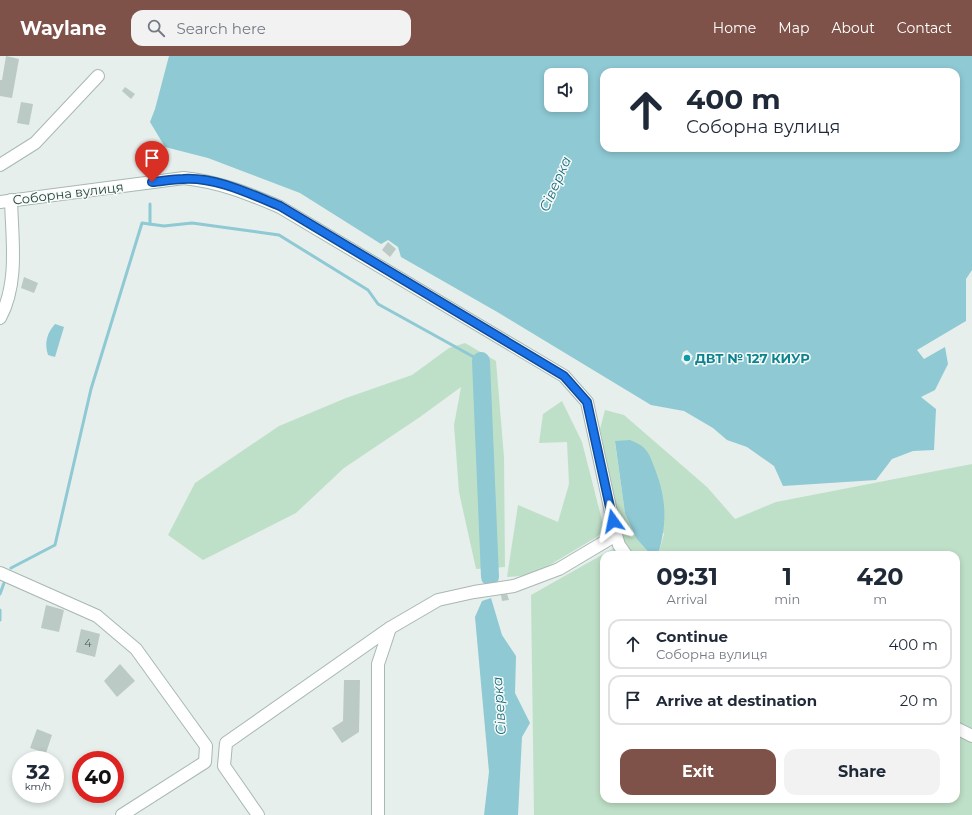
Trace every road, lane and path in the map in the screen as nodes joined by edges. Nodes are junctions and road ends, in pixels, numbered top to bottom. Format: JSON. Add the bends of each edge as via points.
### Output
{"nodes":[{"id":1,"x":98,"y":76,"type":"dead end"},
{"id":2,"x":0,"y":165,"type":"edge"},
{"id":3,"x":6,"y":201,"type":"edge"},
{"id":4,"x":0,"y":318,"type":"edge"},
{"id":5,"x":616,"y":536,"type":"junction"},
{"id":6,"x":623,"y":551,"type":"edge"},
{"id":7,"x":0,"y":573,"type":"edge"},
{"id":8,"x":390,"y":628,"type":"junction"},
{"id":9,"x":960,"y":730,"type":"edge"},
{"id":10,"x":972,"y":736,"type":"edge"},
{"id":11,"x":122,"y":815,"type":"edge"},
{"id":12,"x":258,"y":815,"type":"edge"},
{"id":13,"x":378,"y":815,"type":"edge"}],
"edges":[{"from":1,"to":2,"type":"street","via":[[35,143]]},
{"from":3,"to":4,"type":"street","via":[[11,289]]},
{"from":3,"to":5,"type":"street","name":"Соборна вулиця","via":[[184,178],[230,187],[280,206],[564,376],[587,402]]},
{"from":5,"to":6,"type":"street","name":"Соборна вулиця"},
{"from":5,"to":8,"type":"street","via":[[559,569],[514,586],[438,600]]},
{"from":7,"to":11,"type":"street","via":[[97,616],[136,649],[206,746],[205,762]]},
{"from":8,"to":12,"type":"street","via":[[226,743],[224,766]]},
{"from":8,"to":13,"type":"street","via":[[378,664]]},
{"from":9,"to":10,"type":"street"}]}
